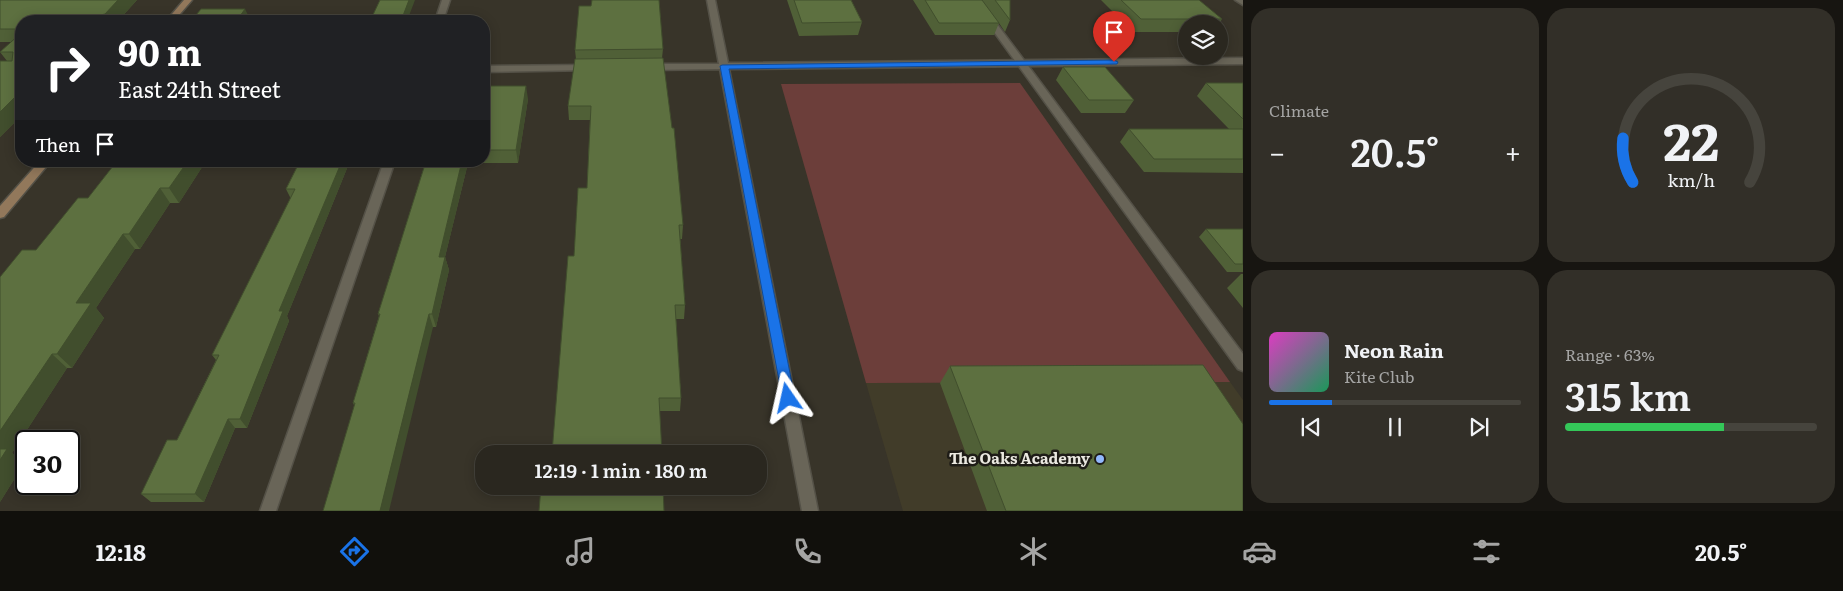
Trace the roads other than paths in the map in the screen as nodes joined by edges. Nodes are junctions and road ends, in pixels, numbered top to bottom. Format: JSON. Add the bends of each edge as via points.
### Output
{"nodes":[{"id":1,"x":188,"y":0,"type":"edge"},
{"id":2,"x":446,"y":0,"type":"edge"},
{"id":3,"x":711,"y":0,"type":"edge"},
{"id":4,"x":975,"y":0,"type":"edge"},
{"id":5,"x":1239,"y":0,"type":"edge"},
{"id":6,"x":1243,"y":3,"type":"edge"},
{"id":7,"x":175,"y":15,"type":"edge"},
{"id":8,"x":441,"y":15,"type":"edge"},
{"id":9,"x":1243,"y":61,"type":"edge"},
{"id":10,"x":1021,"y":63,"type":"junction"},
{"id":11,"x":724,"y":66,"type":"junction"},
{"id":12,"x":642,"y":67,"type":"edge"},
{"id":13,"x":602,"y":68,"type":"edge"},
{"id":14,"x":490,"y":69,"type":"edge"},
{"id":15,"x":41,"y":167,"type":"edge"},
{"id":16,"x":388,"y":167,"type":"edge"},
{"id":17,"x":0,"y":214,"type":"edge"},
{"id":18,"x":1243,"y":365,"type":"edge"},
{"id":19,"x":268,"y":511,"type":"edge"},
{"id":20,"x":810,"y":511,"type":"edge"}],
"edges":[{"from":1,"to":7,"type":"main road"},
{"from":2,"to":8,"type":"street"},
{"from":3,"to":11,"type":"street"},
{"from":4,"to":10,"type":"street"},
{"from":5,"to":6,"type":"street"},
{"from":9,"to":10,"type":"street"},
{"from":10,"to":11,"type":"street"},
{"from":10,"to":18,"type":"street"},
{"from":11,"to":12,"type":"street"},
{"from":11,"to":20,"type":"street"},
{"from":13,"to":14,"type":"street"},
{"from":15,"to":17,"type":"main road"},
{"from":16,"to":19,"type":"street"}]}
